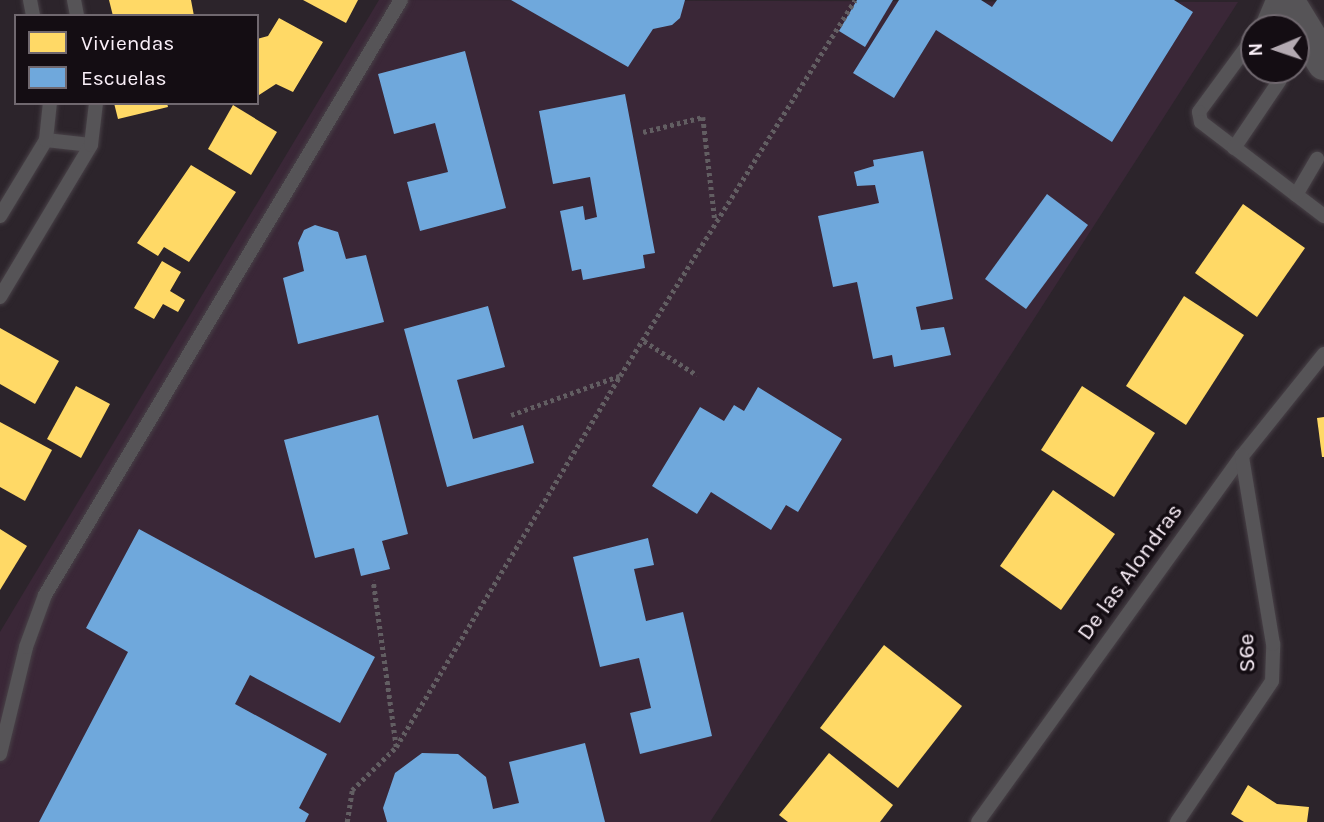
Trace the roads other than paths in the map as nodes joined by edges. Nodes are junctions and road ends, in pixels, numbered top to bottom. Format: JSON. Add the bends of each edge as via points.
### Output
{"nodes":[{"id":1,"x":401,"y":0,"type":"edge"},
{"id":2,"x":1286,"y":0,"type":"edge"},
{"id":3,"x":1240,"y":56,"type":"edge"},
{"id":4,"x":1324,"y":62,"type":"edge"},
{"id":5,"x":1277,"y":84,"type":"edge"},
{"id":6,"x":50,"y":105,"type":"edge"},
{"id":7,"x":96,"y":105,"type":"edge"},
{"id":8,"x":46,"y":140,"type":"junction"},
{"id":9,"x":91,"y":145,"type":"junction"},
{"id":10,"x":1234,"y":148,"type":"junction"},
{"id":11,"x":1317,"y":159,"type":"dead end"},
{"id":12,"x":1296,"y":195,"type":"junction"},
{"id":13,"x":0,"y":216,"type":"edge"},
{"id":14,"x":1324,"y":216,"type":"edge"},
{"id":15,"x":0,"y":297,"type":"edge"},
{"id":16,"x":1324,"y":354,"type":"edge"},
{"id":17,"x":1242,"y":456,"type":"junction"},
{"id":18,"x":0,"y":754,"type":"edge"},
{"id":19,"x":978,"y":822,"type":"edge"},
{"id":20,"x":1177,"y":822,"type":"edge"}],
"edges":[{"from":1,"to":18,"type":"lane","via":[[45,595],[26,647]]},
{"from":2,"to":4,"type":"street"},
{"from":3,"to":10,"type":"lane","via":[[1199,113],[1201,122]]},
{"from":5,"to":10,"type":"lane"},
{"from":6,"to":8,"type":"lane"},
{"from":7,"to":9,"type":"lane"},
{"from":8,"to":9,"type":"lane"},
{"from":8,"to":13,"type":"lane"},
{"from":9,"to":15,"type":"lane"},
{"from":10,"to":12,"type":"lane"},
{"from":11,"to":12,"type":"lane"},
{"from":12,"to":14,"type":"lane"},
{"from":16,"to":17,"type":"lane","name":"De las Alondras"},
{"from":17,"to":19,"type":"lane","name":"De las Alondras"},
{"from":17,"to":20,"type":"lane","name":"S6e","via":[[1273,644],[1272,681]]}]}
